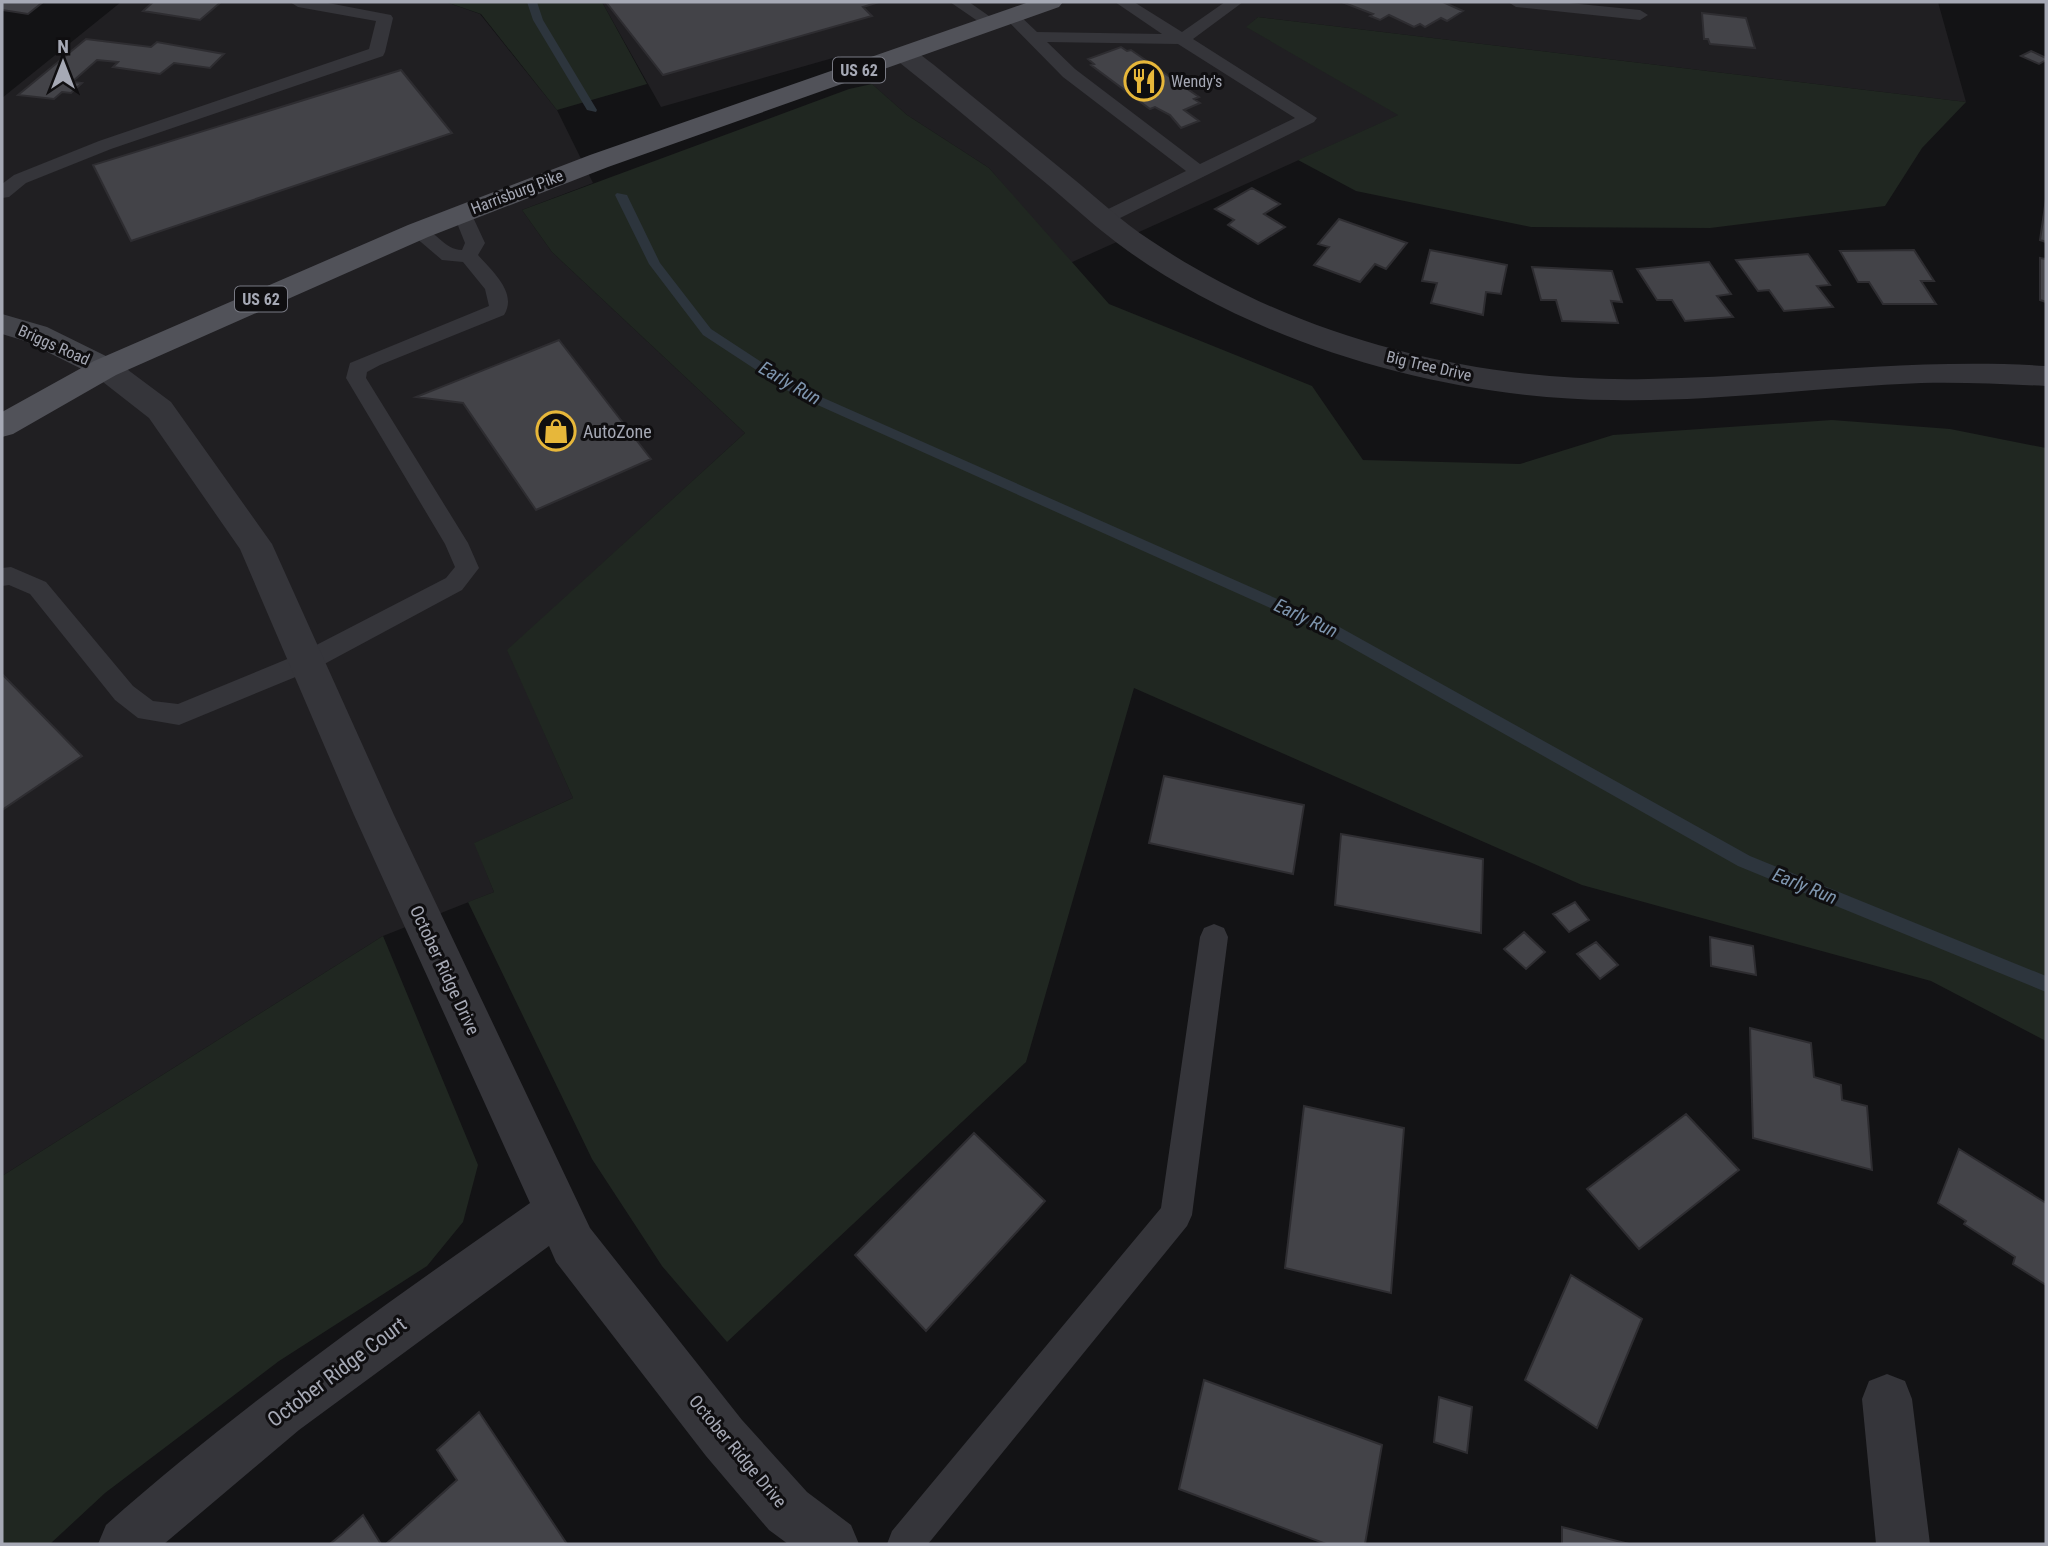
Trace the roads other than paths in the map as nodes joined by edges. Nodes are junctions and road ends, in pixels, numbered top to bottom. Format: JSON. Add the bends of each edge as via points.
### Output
{"nodes":[{"id":1,"x":298,"y":2,"type":"edge"},
{"id":2,"x":958,"y":2,"type":"edge"},
{"id":3,"x":1051,"y":2,"type":"edge"},
{"id":4,"x":1123,"y":2,"type":"edge"},
{"id":5,"x":1235,"y":2,"type":"edge"},
{"id":6,"x":1516,"y":2,"type":"edge"},
{"id":7,"x":1640,"y":15,"type":"dead end"},
{"id":8,"x":1001,"y":20,"type":"junction"},
{"id":9,"x":1033,"y":37,"type":"junction"},
{"id":10,"x":1182,"y":39,"type":"junction"},
{"id":11,"x":904,"y":54,"type":"junction"},
{"id":12,"x":1198,"y":171,"type":"junction"},
{"id":13,"x":2,"y":193,"type":"edge"},
{"id":14,"x":462,"y":214,"type":"junction"},
{"id":15,"x":1105,"y":218,"type":"junction"},
{"id":16,"x":418,"y":231,"type":"junction"},
{"id":17,"x":468,"y":256,"type":"junction"},
{"id":18,"x":2,"y":324,"type":"edge"},
{"id":19,"x":105,"y":368,"type":"junction"},
{"id":20,"x":2046,"y":376,"type":"edge"},
{"id":21,"x":2,"y":425,"type":"edge"},
{"id":22,"x":2,"y":577,"type":"edge"},
{"id":23,"x":306,"y":662,"type":"junction"},
{"id":24,"x":1213,"y":937,"type":"dead end"},
{"id":25,"x":557,"y":1212,"type":"junction"},
{"id":26,"x":1887,"y":1399,"type":"dead end"},
{"id":27,"x":125,"y":1544,"type":"edge"},
{"id":28,"x":831,"y":1544,"type":"edge"},
{"id":29,"x":905,"y":1544,"type":"edge"},
{"id":30,"x":1903,"y":1544,"type":"edge"}],
"edges":[{"from":1,"to":13,"type":"lane","via":[[385,18],[377,52],[105,145],[20,179]]},
{"from":2,"to":8,"type":"lane"},
{"from":3,"to":8,"type":"main road","name":"Harrisburg Pike","number":"US 62"},
{"from":4,"to":10,"type":"lane"},
{"from":5,"to":10,"type":"lane"},
{"from":6,"to":7,"type":"lane"},
{"from":8,"to":9,"type":"lane"},
{"from":8,"to":11,"type":"main road","name":"Harrisburg Pike","number":"US 62"},
{"from":9,"to":10,"type":"lane"},
{"from":9,"to":12,"type":"lane","via":[[1069,73]]},
{"from":10,"to":12,"type":"lane","via":[[1308,118]]},
{"from":11,"to":14,"type":"main road","name":"Harrisburg Pike","number":"US 62"},
{"from":11,"to":15,"type":"street","name":"Big Tree Drive"},
{"from":12,"to":15,"type":"lane"},
{"from":14,"to":16,"type":"main road","name":"Harrisburg Pike","number":"US 62"},
{"from":14,"to":17,"type":"lane","via":[[475,243]]},
{"from":15,"to":20,"type":"street","name":"Big Tree Drive","via":[[1140,247],[1245,306],[1377,354],[1469,376],[1609,390],[1714,388],[1905,374]]},
{"from":16,"to":17,"type":"lane","via":[[449,256]]},
{"from":16,"to":19,"type":"main road","name":"Harrisburg Pike","number":"US 62"},
{"from":17,"to":23,"type":"lane","via":[[500,296],[497,310],[373,360],[357,368],[356,378],[467,568],[454,584]]},
{"from":18,"to":19,"type":"street","name":"Briggs Road","via":[[36,334]]},
{"from":19,"to":21,"type":"main road","name":"Harrisburg Pike","number":"US 62"},
{"from":19,"to":23,"type":"street","name":"October Ridge Drive","via":[[160,410],[255,544]]},
{"from":22,"to":23,"type":"lane","via":[[11,576],[38,588],[124,693],[147,711],[178,715]]},
{"from":23,"to":25,"type":"street","name":"October Ridge Drive"},
{"from":24,"to":29,"type":"lane","via":[[1176,1215]]},
{"from":25,"to":27,"type":"street","name":"October Ridge Court","via":[[350,1360],[176,1497]]},
{"from":25,"to":28,"type":"street","name":"October Ridge Drive","via":[[573,1245],[724,1438],[788,1511]]},
{"from":26,"to":30,"type":"street"}]}
